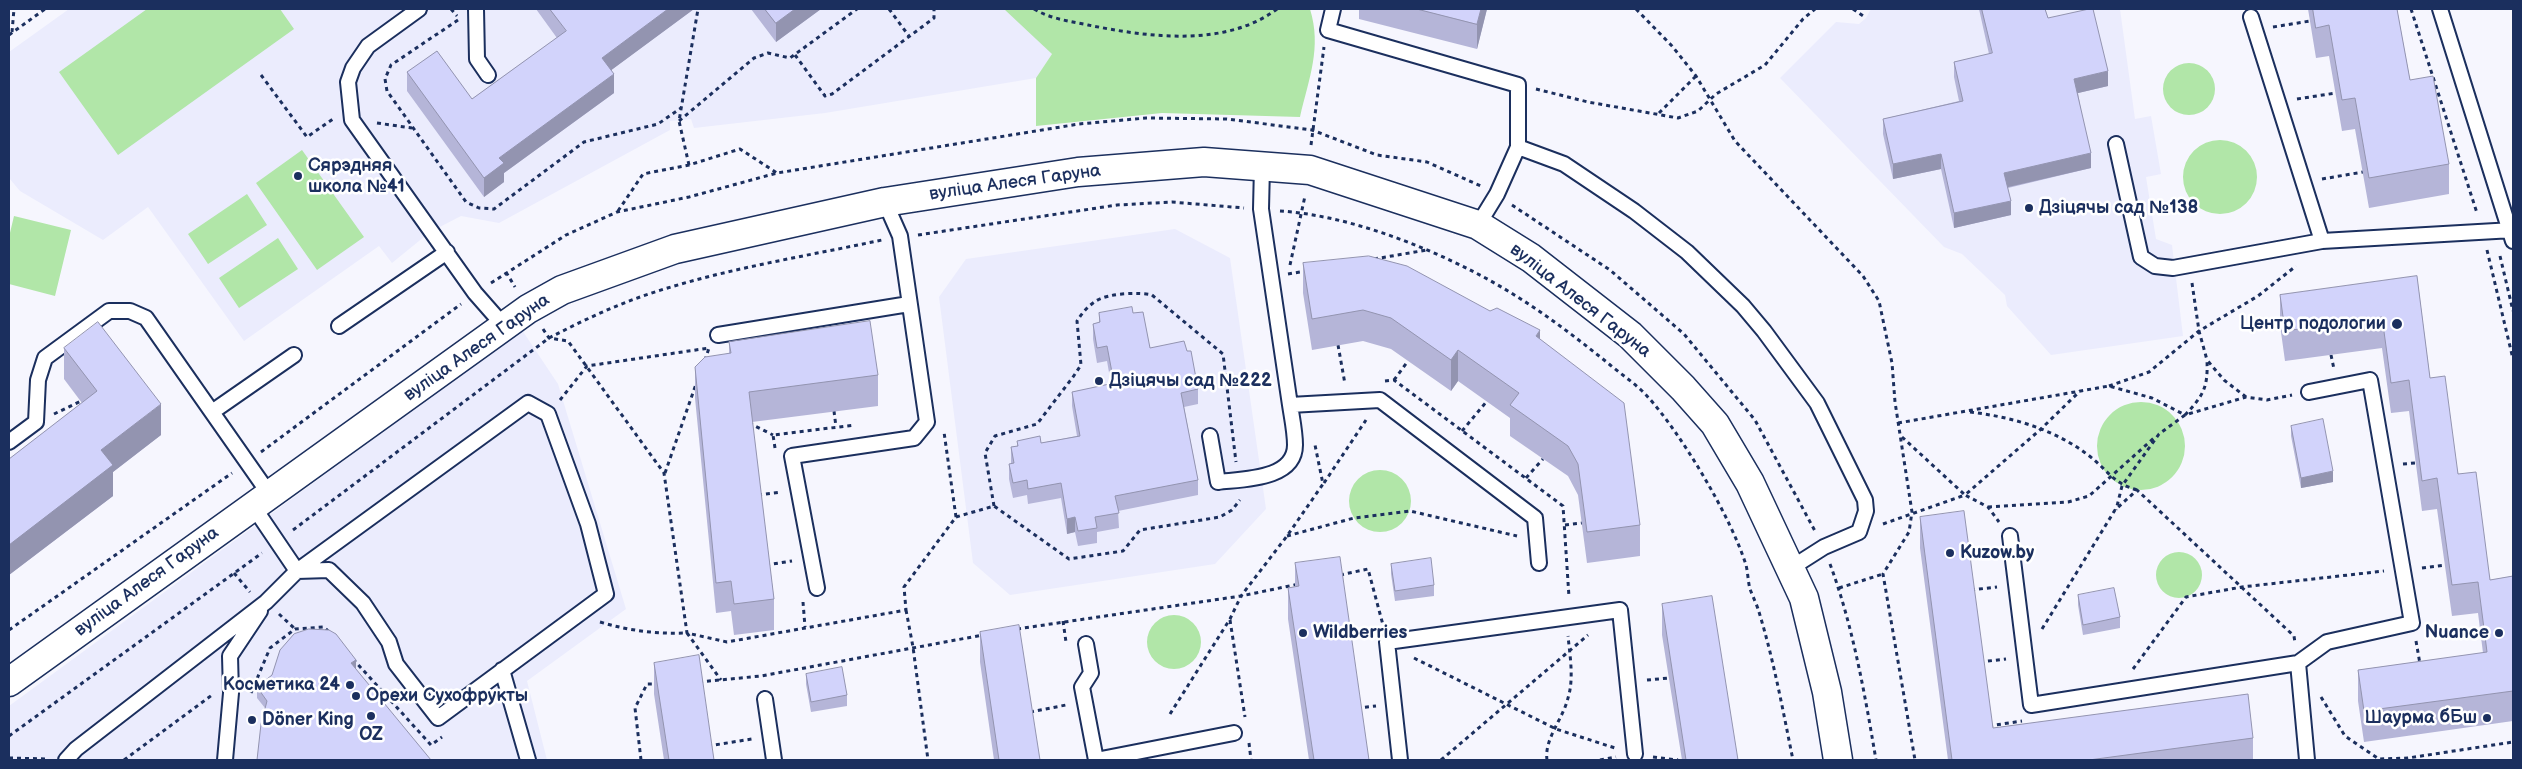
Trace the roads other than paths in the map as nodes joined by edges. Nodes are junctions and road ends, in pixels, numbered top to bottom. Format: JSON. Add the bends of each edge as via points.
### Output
{"nodes":[{"id":1,"x":418,"y":9,"type":"edge"},
{"id":2,"x":476,"y":9,"type":"edge"},
{"id":3,"x":1333,"y":9,"type":"edge"},
{"id":4,"x":2440,"y":9,"type":"edge"},
{"id":5,"x":2253,"y":23,"type":"road end"},
{"id":6,"x":488,"y":75,"type":"dead end"},
{"id":7,"x":2116,"y":144,"type":"dead end"},
{"id":8,"x":1518,"y":147,"type":"junction"},
{"id":9,"x":1262,"y":166,"type":"junction"},
{"id":10,"x":885,"y":202,"type":"junction"},
{"id":11,"x":1478,"y":225,"type":"junction"},
{"id":12,"x":2512,"y":234,"type":"edge"},
{"id":13,"x":2322,"y":241,"type":"junction"},
{"id":14,"x":447,"y":252,"type":"junction"},
{"id":15,"x":909,"y":304,"type":"junction"},
{"id":16,"x":339,"y":326,"type":"dead end"},
{"id":17,"x":504,"y":326,"type":"junction"},
{"id":18,"x":718,"y":335,"type":"dead end"},
{"id":19,"x":294,"y":355,"type":"dead end"},
{"id":20,"x":2309,"y":392,"type":"road end"},
{"id":21,"x":1290,"y":405,"type":"junction"},
{"id":22,"x":212,"y":412,"type":"junction"},
{"id":23,"x":1210,"y":436,"type":"dead end"},
{"id":24,"x":9,"y":442,"type":"edge"},
{"id":25,"x":261,"y":501,"type":"junction"},
{"id":26,"x":2010,"y":536,"type":"road end"},
{"id":27,"x":1539,"y":564,"type":"dead end"},
{"id":28,"x":1791,"y":568,"type":"junction"},
{"id":29,"x":297,"y":571,"type":"junction"},
{"id":30,"x":817,"y":588,"type":"dead end"},
{"id":31,"x":266,"y":602,"type":"junction"},
{"id":32,"x":1086,"y":644,"type":"dead end"},
{"id":33,"x":2298,"y":663,"type":"junction"},
{"id":34,"x":502,"y":670,"type":"junction"},
{"id":35,"x":9,"y":682,"type":"edge"},
{"id":36,"x":765,"y":700,"type":"dead end"},
{"id":37,"x":1234,"y":733,"type":"dead end"},
{"id":38,"x":1635,"y":754,"type":"road end"},
{"id":39,"x":65,"y":760,"type":"edge"},
{"id":40,"x":225,"y":760,"type":"edge"},
{"id":41,"x":528,"y":760,"type":"edge"},
{"id":42,"x":774,"y":760,"type":"edge"},
{"id":43,"x":1096,"y":760,"type":"edge"},
{"id":44,"x":1400,"y":760,"type":"edge"},
{"id":45,"x":1838,"y":760,"type":"edge"},
{"id":46,"x":2307,"y":760,"type":"edge"}],
"edges":[{"from":1,"to":14,"type":"lane","via":[[368,46],[353,68],[348,82],[352,120]]},
{"from":2,"to":6,"type":"lane","via":[[477,59]]},
{"from":3,"to":8,"type":"lane","via":[[1328,30],[1518,85]]},
{"from":4,"to":12,"type":"lane"},
{"from":5,"to":13,"type":"lane"},
{"from":7,"to":13,"type":"lane","via":[[2141,257],[2155,266],[2173,268]]},
{"from":8,"to":11,"type":"lane","via":[[1497,194]]},
{"from":8,"to":28,"type":"lane","via":[[1564,164],[1634,211],[1687,252],[1743,306],[1800,379],[1832,430],[1866,500],[1866,511],[1859,532],[1824,547]]},
{"from":9,"to":10,"type":"street","name":"вуліца Алеся Гаруна","via":[[1204,162],[1078,172]]},
{"from":9,"to":11,"type":"street","name":"вуліца Алеся Гаруна","via":[[1310,170]]},
{"from":9,"to":21,"type":"lane","via":[[1261,210]]},
{"from":10,"to":15,"type":"lane","via":[[900,236]]},
{"from":10,"to":17,"type":"street","name":"вуліца Алеся Гаруна","via":[[675,249],[562,290]]},
{"from":11,"to":28,"type":"street","name":"вуліца Алеся Гаруна","via":[[1531,258],[1630,335],[1683,388],[1715,424],[1750,483]]},
{"from":12,"to":13,"type":"lane","via":[[2483,232]]},
{"from":14,"to":16,"type":"lane"},
{"from":14,"to":17,"type":"lane","via":[[475,294]]},
{"from":15,"to":18,"type":"lane"},
{"from":15,"to":30,"type":"lane","via":[[928,422],[914,438],[792,456]]},
{"from":17,"to":25,"type":"street","name":"вуліца Алеся Гаруна"},
{"from":19,"to":22,"type":"lane"},
{"from":20,"to":33,"type":"lane","via":[[2370,380],[2412,623],[2327,642]]},
{"from":21,"to":23,"type":"lane","via":[[1296,446],[1288,463],[1274,474],[1218,482]]},
{"from":21,"to":27,"type":"lane","via":[[1380,400],[1535,518]]},
{"from":22,"to":24,"type":"lane","via":[[146,318],[130,311],[109,311],[44,358],[38,380],[36,422]]},
{"from":22,"to":25,"type":"lane","via":[[247,462]]},
{"from":25,"to":29,"type":"lane","via":[[277,542]]},
{"from":25,"to":35,"type":"street","name":"вуліца Алеся Гаруна"},
{"from":26,"to":33,"type":"lane","via":[[2031,705]]},
{"from":28,"to":45,"type":"street","name":"вуліца Алеся Гаруна","via":[[1804,598],[1825,683]]},
{"from":29,"to":31,"type":"lane"},
{"from":29,"to":34,"type":"lane","via":[[329,570],[363,603],[389,642],[396,664],[438,718]]},
{"from":29,"to":34,"type":"lane","via":[[528,403],[548,414],[588,524],[606,594]]},
{"from":31,"to":39,"type":"lane"},
{"from":31,"to":40,"type":"lane","via":[[230,656],[231,693]]},
{"from":32,"to":43,"type":"lane","via":[[1091,673],[1082,687]]},
{"from":33,"to":46,"type":"lane"},
{"from":34,"to":41,"type":"lane"},
{"from":36,"to":42,"type":"lane"},
{"from":37,"to":43,"type":"lane"},
{"from":38,"to":44,"type":"lane","via":[[1620,610],[1386,637]]}]}
